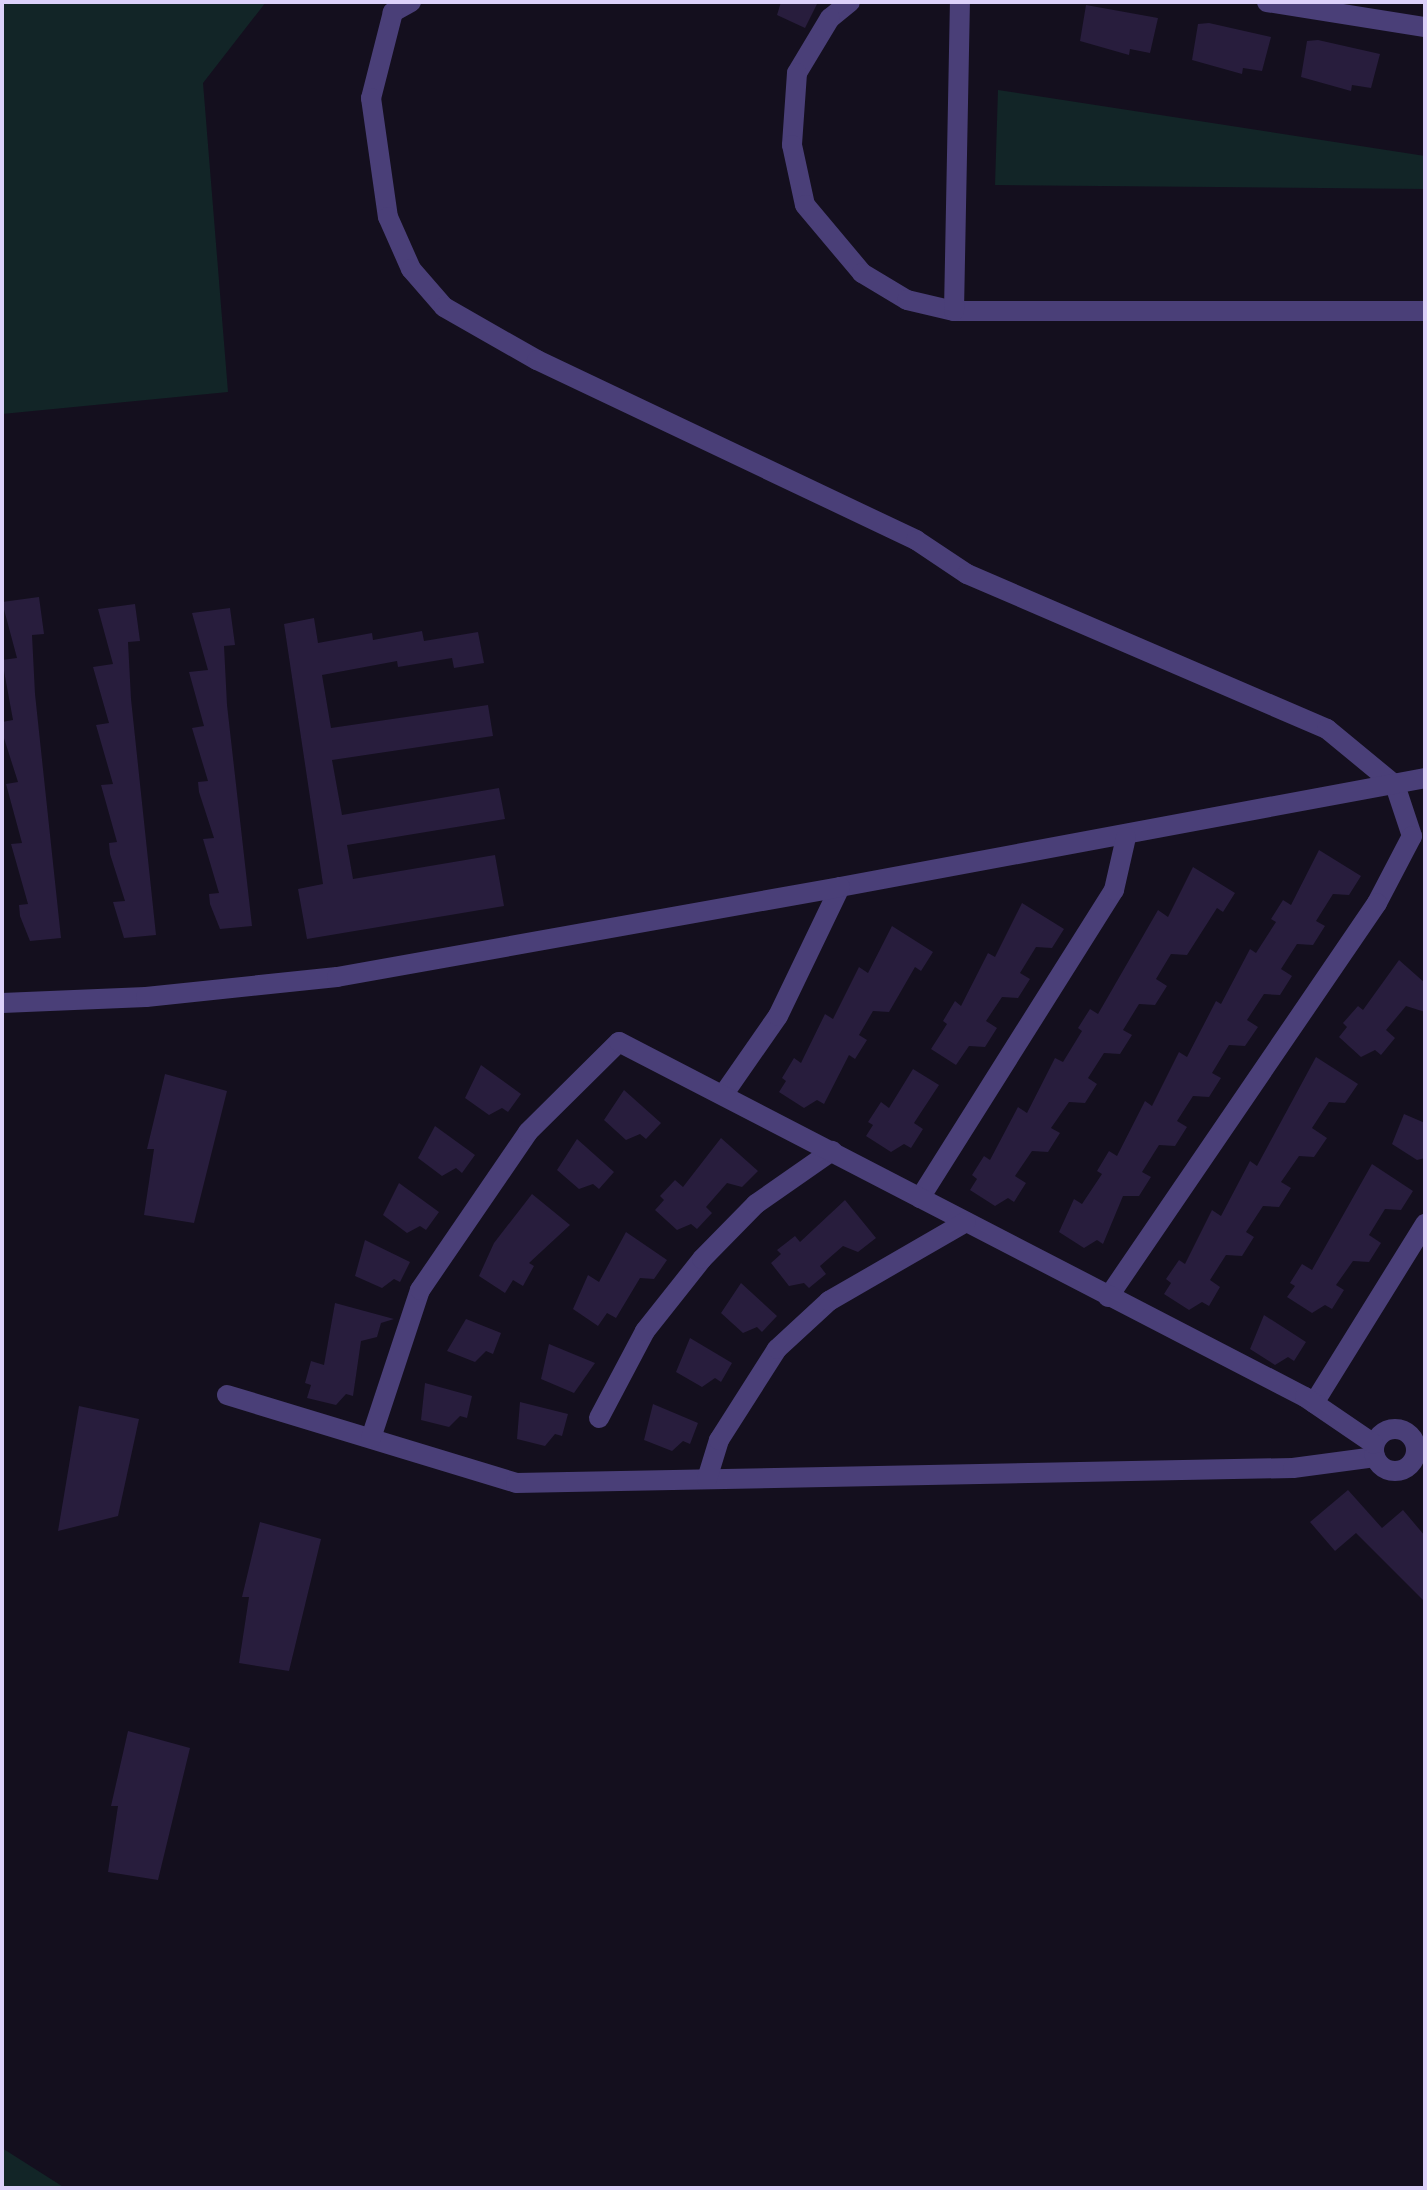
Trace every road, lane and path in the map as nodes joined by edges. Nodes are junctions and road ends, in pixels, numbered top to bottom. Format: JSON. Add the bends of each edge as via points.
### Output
{"nodes":[{"id":1,"x":411,"y":2,"type":"edge"},
{"id":2,"x":850,"y":2,"type":"edge"},
{"id":3,"x":960,"y":2,"type":"edge"},
{"id":4,"x":1267,"y":2,"type":"edge"},
{"id":5,"x":1425,"y":27,"type":"edge"},
{"id":6,"x":954,"y":311,"type":"junction"},
{"id":7,"x":1425,"y":311,"type":"edge"},
{"id":8,"x":1425,"y":778,"type":"edge"},
{"id":9,"x":1395,"y":785,"type":"junction"},
{"id":10,"x":1126,"y":837,"type":"junction"},
{"id":11,"x":840,"y":887,"type":"junction"},
{"id":12,"x":2,"y":1003,"type":"edge"},
{"id":13,"x":723,"y":1095,"type":"junction"},
{"id":14,"x":832,"y":1151,"type":"junction"},
{"id":15,"x":920,"y":1198,"type":"junction"},
{"id":16,"x":966,"y":1222,"type":"junction"},
{"id":17,"x":1425,"y":1224,"type":"edge"},
{"id":18,"x":1108,"y":1297,"type":"junction"},
{"id":19,"x":227,"y":1395,"type":"dead end"},
{"id":20,"x":1314,"y":1403,"type":"junction"},
{"id":21,"x":599,"y":1418,"type":"dead end"},
{"id":22,"x":371,"y":1438,"type":"junction"},
{"id":23,"x":1420,"y":1440,"type":"edge"},
{"id":24,"x":1375,"y":1450,"type":"junction"},
{"id":25,"x":1410,"y":1464,"type":"junction"},
{"id":26,"x":707,"y":1479,"type":"junction"},
{"id":27,"x":1425,"y":1480,"type":"edge"}],
"edges":[{"from":1,"to":9,"type":"street","via":[[393,12],[371,98],[388,217],[411,269],[444,307],[537,360],[916,540],[967,574],[1327,729]]},
{"from":2,"to":6,"type":"street","via":[[830,18],[797,73],[792,145],[805,205],[862,273],[907,300]]},
{"from":3,"to":6,"type":"street"},
{"from":4,"to":5,"type":"street"},
{"from":6,"to":7,"type":"street"},
{"from":8,"to":9,"type":"street"},
{"from":9,"to":10,"type":"street"},
{"from":9,"to":18,"type":"street","via":[[1412,836],[1377,903]]},
{"from":10,"to":11,"type":"street"},
{"from":10,"to":15,"type":"street","via":[[1114,890]]},
{"from":11,"to":12,"type":"street","via":[[337,977],[146,997]]},
{"from":11,"to":13,"type":"street","via":[[778,1016]]},
{"from":13,"to":14,"type":"street"},
{"from":13,"to":22,"type":"street","via":[[619,1042],[582,1077],[528,1132],[420,1290]]},
{"from":14,"to":15,"type":"street"},
{"from":14,"to":21,"type":"street","via":[[756,1204],[702,1259],[645,1331]]},
{"from":15,"to":16,"type":"street"},
{"from":16,"to":18,"type":"street"},
{"from":16,"to":26,"type":"street","via":[[829,1301],[777,1349],[719,1440]]},
{"from":17,"to":20,"type":"street"},
{"from":18,"to":20,"type":"street"},
{"from":19,"to":22,"type":"street"},
{"from":20,"to":24,"type":"street"},
{"from":22,"to":26,"type":"street","via":[[516,1483]]},
{"from":23,"to":24,"type":"street","via":[[1396,1428]]},
{"from":23,"to":25,"type":"street"},
{"from":24,"to":25,"type":"street","via":[[1391,1470]]},
{"from":24,"to":26,"type":"street","via":[[1293,1468]]},
{"from":25,"to":27,"type":"street"}]}
